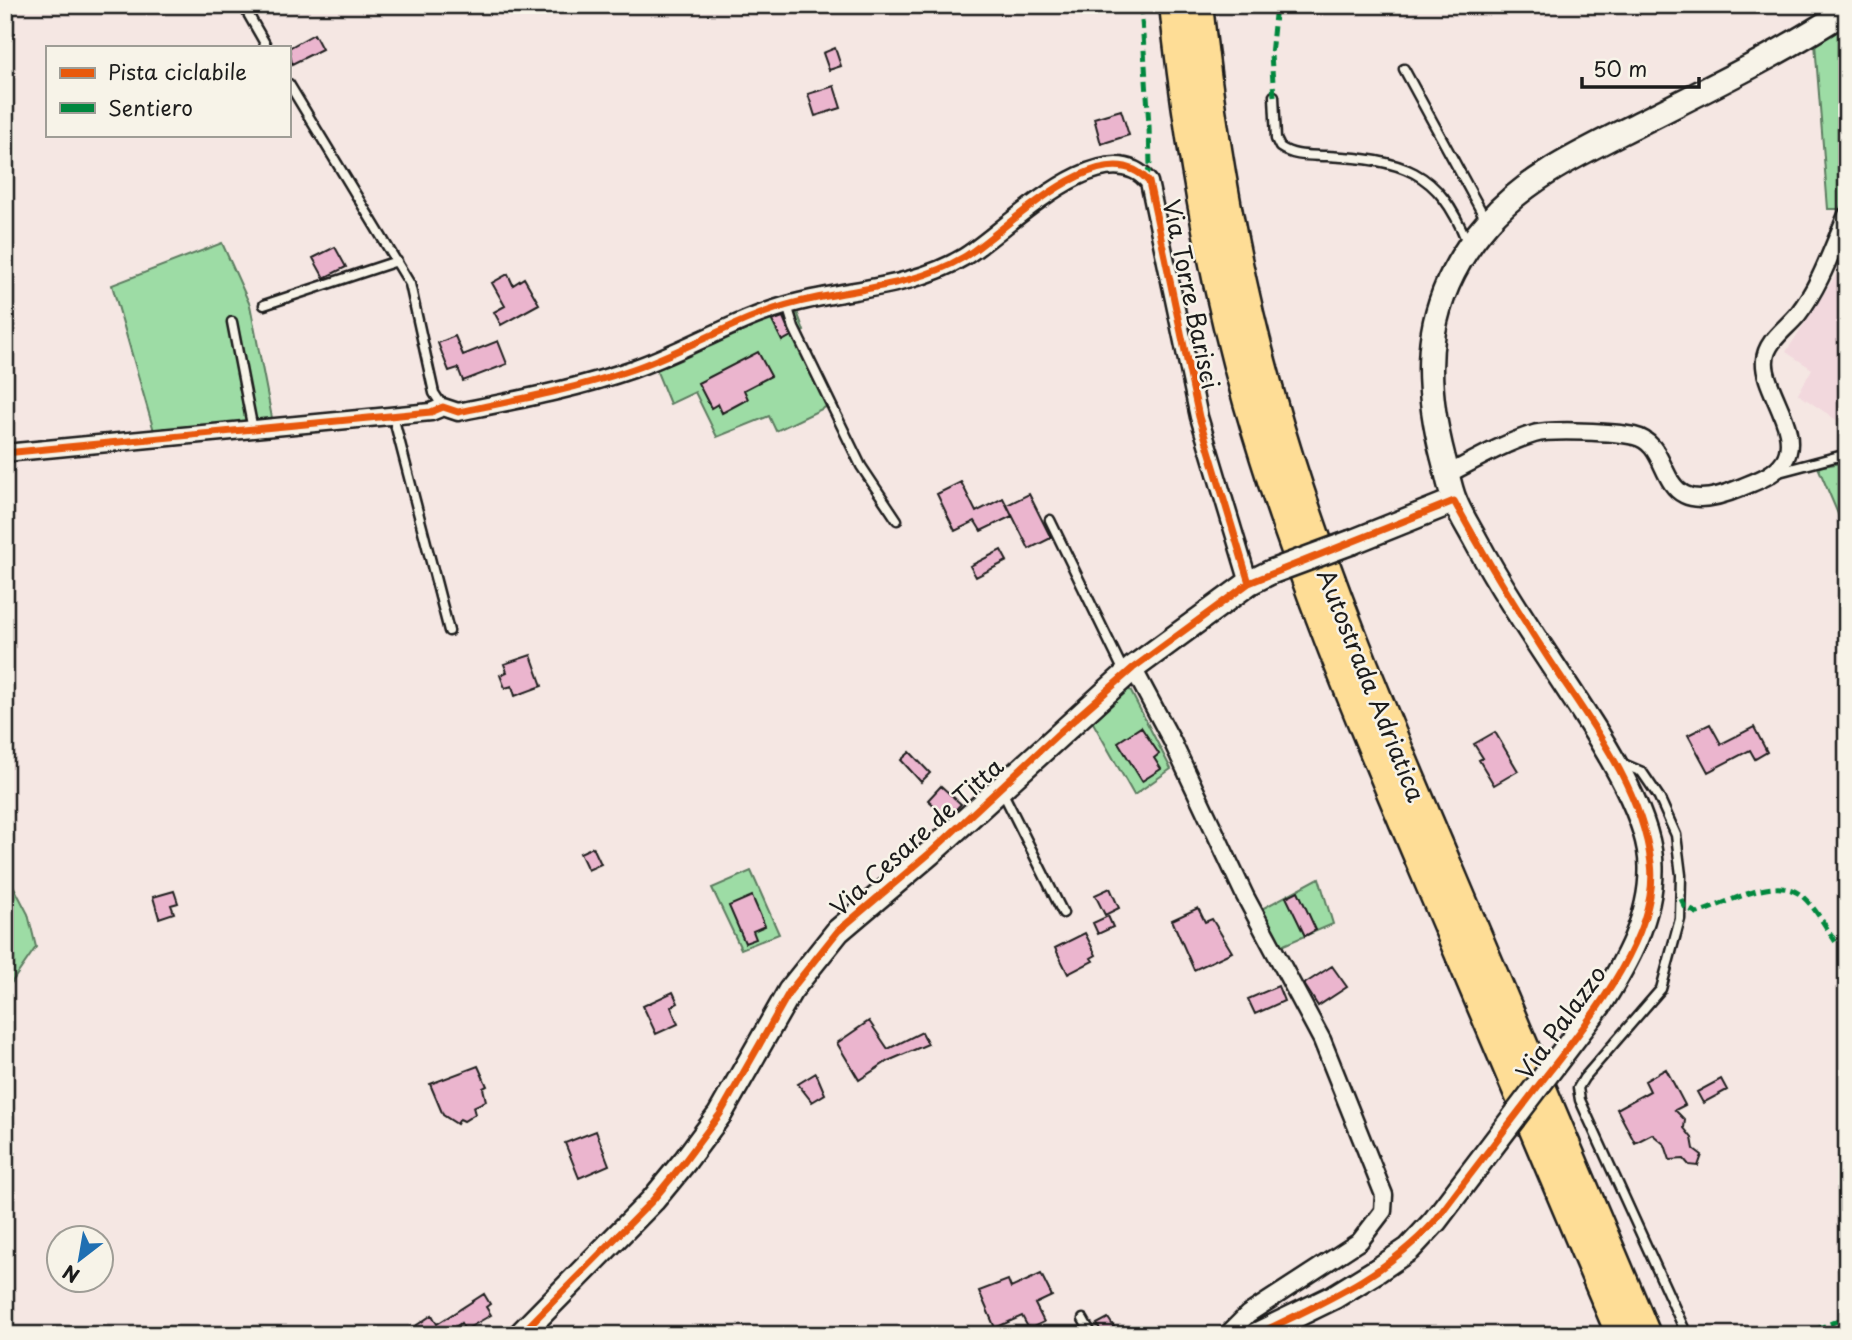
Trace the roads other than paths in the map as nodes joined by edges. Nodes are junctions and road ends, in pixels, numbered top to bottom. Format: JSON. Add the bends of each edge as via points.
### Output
{"nodes":[{"id":1,"x":243,"y":5,"type":"edge"},
{"id":2,"x":1175,"y":5,"type":"edge"},
{"id":3,"x":1197,"y":5,"type":"edge"},
{"id":4,"x":1847,"y":10,"type":"edge"},
{"id":5,"x":266,"y":46,"type":"edge"},
{"id":6,"x":1404,"y":69,"type":"dead end"},
{"id":7,"x":290,"y":85,"type":"edge"},
{"id":8,"x":1274,"y":96,"type":"dead end"},
{"id":9,"x":1847,"y":215,"type":"edge"},
{"id":10,"x":1487,"y":223,"type":"junction"},
{"id":11,"x":1470,"y":248,"type":"junction"},
{"id":12,"x":397,"y":261,"type":"junction"},
{"id":13,"x":264,"y":305,"type":"dead end"},
{"id":14,"x":788,"y":305,"type":"junction"},
{"id":15,"x":232,"y":322,"type":"dead end"},
{"id":16,"x":443,"y":407,"type":"junction"},
{"id":17,"x":393,"y":416,"type":"junction"},
{"id":18,"x":253,"y":430,"type":"junction"},
{"id":19,"x":5,"y":453,"type":"edge"},
{"id":20,"x":1847,"y":454,"type":"edge"},
{"id":21,"x":1448,"y":474,"type":"junction"},
{"id":22,"x":1772,"y":474,"type":"junction"},
{"id":23,"x":1454,"y":500,"type":"junction"},
{"id":24,"x":897,"y":520,"type":"dead end"},
{"id":25,"x":1050,"y":520,"type":"dead end"},
{"id":26,"x":1249,"y":583,"type":"junction"},
{"id":27,"x":449,"y":631,"type":"dead end"},
{"id":28,"x":1129,"y":672,"type":"junction"},
{"id":29,"x":1615,"y":761,"type":"junction"},
{"id":30,"x":1000,"y":787,"type":"junction"},
{"id":31,"x":1063,"y":913,"type":"dead end"},
{"id":32,"x":1083,"y":1319,"type":"dead end"},
{"id":33,"x":520,"y":1335,"type":"edge"},
{"id":34,"x":1092,"y":1335,"type":"edge"},
{"id":35,"x":1227,"y":1335,"type":"edge"},
{"id":36,"x":1256,"y":1335,"type":"edge"},
{"id":37,"x":1622,"y":1335,"type":"edge"},
{"id":38,"x":1645,"y":1335,"type":"edge"},
{"id":39,"x":1686,"y":1335,"type":"edge"}],
"edges":[{"from":1,"to":5,"type":"lane"},
{"from":2,"to":37,"type":"highway","name":"Autostrada Adriatica","via":[[1208,233],[1248,400],[1290,532],[1359,715]]},
{"from":3,"to":38,"type":"highway","name":"Autostrada Adriatica","via":[[1229,227],[1268,393],[1309,523],[1379,708]]},
{"from":4,"to":10,"type":"street","name":"Via Palazzo","via":[[1794,44],[1573,157],[1512,198]]},
{"from":6,"to":10,"type":"lane"},
{"from":7,"to":12,"type":"lane"},
{"from":8,"to":11,"type":"lane","via":[[1280,147],[1298,155],[1366,158],[1400,166],[1424,178],[1449,203]]},
{"from":9,"to":22,"type":"street","via":[[1817,287],[1783,333],[1769,344],[1764,361],[1789,448]]},
{"from":10,"to":11,"type":"street","name":"Via Palazzo"},
{"from":11,"to":21,"type":"street","name":"Via Palazzo","via":[[1439,304],[1428,361]]},
{"from":12,"to":13,"type":"lane"},
{"from":12,"to":16,"type":"lane","via":[[410,284],[434,393]]},
{"from":14,"to":16,"type":"street","name":"Via Torre Barisci","via":[[635,369],[582,385],[458,412]]},
{"from":14,"to":24,"type":"lane","via":[[794,328],[861,466]]},
{"from":14,"to":26,"type":"street","name":"Via Torre Barisci","via":[[933,272],[965,256],[1040,197],[1079,175],[1113,168],[1142,172],[1149,182],[1199,417]]},
{"from":15,"to":18,"type":"lane"},
{"from":16,"to":17,"type":"street","name":"Via Torre Barisci"},
{"from":17,"to":18,"type":"street","name":"Via Torre Barisci"},
{"from":17,"to":27,"type":"lane"},
{"from":18,"to":19,"type":"street","name":"Via Torre Barisci"},
{"from":20,"to":22,"type":"lane"},
{"from":21,"to":22,"type":"street","via":[[1536,433],[1638,436],[1653,449],[1675,489],[1693,498],[1717,498]]},
{"from":21,"to":23,"type":"street","name":"Via Palazzo"},
{"from":23,"to":26,"type":"street","name":"Via Cesare de Titta","bridge":true},
{"from":23,"to":29,"type":"street","name":"Via Palazzo","via":[[1493,572]]},
{"from":25,"to":28,"type":"lane"},
{"from":26,"to":28,"type":"street","name":"Via Cesare de Titta"},
{"from":28,"to":30,"type":"street","name":"Via Cesare de Titta"},
{"from":28,"to":35,"type":"street","via":[[1172,741],[1245,896],[1322,1040],[1384,1195],[1383,1211],[1360,1241],[1248,1314]]},
{"from":29,"to":36,"type":"street","name":"Via Palazzo","bridge":true,"via":[[1637,812],[1651,863],[1650,892],[1632,947],[1600,1004],[1409,1249],[1334,1297]]},
{"from":29,"to":39,"type":"lane","via":[[1642,772],[1676,835],[1680,919],[1661,989],[1578,1088]]},
{"from":30,"to":31,"type":"lane"},
{"from":30,"to":33,"type":"street","name":"Via Cesare de Titta","via":[[831,939],[790,991],[720,1114],[685,1161],[653,1200]]},
{"from":32,"to":34,"type":"lane"}]}
